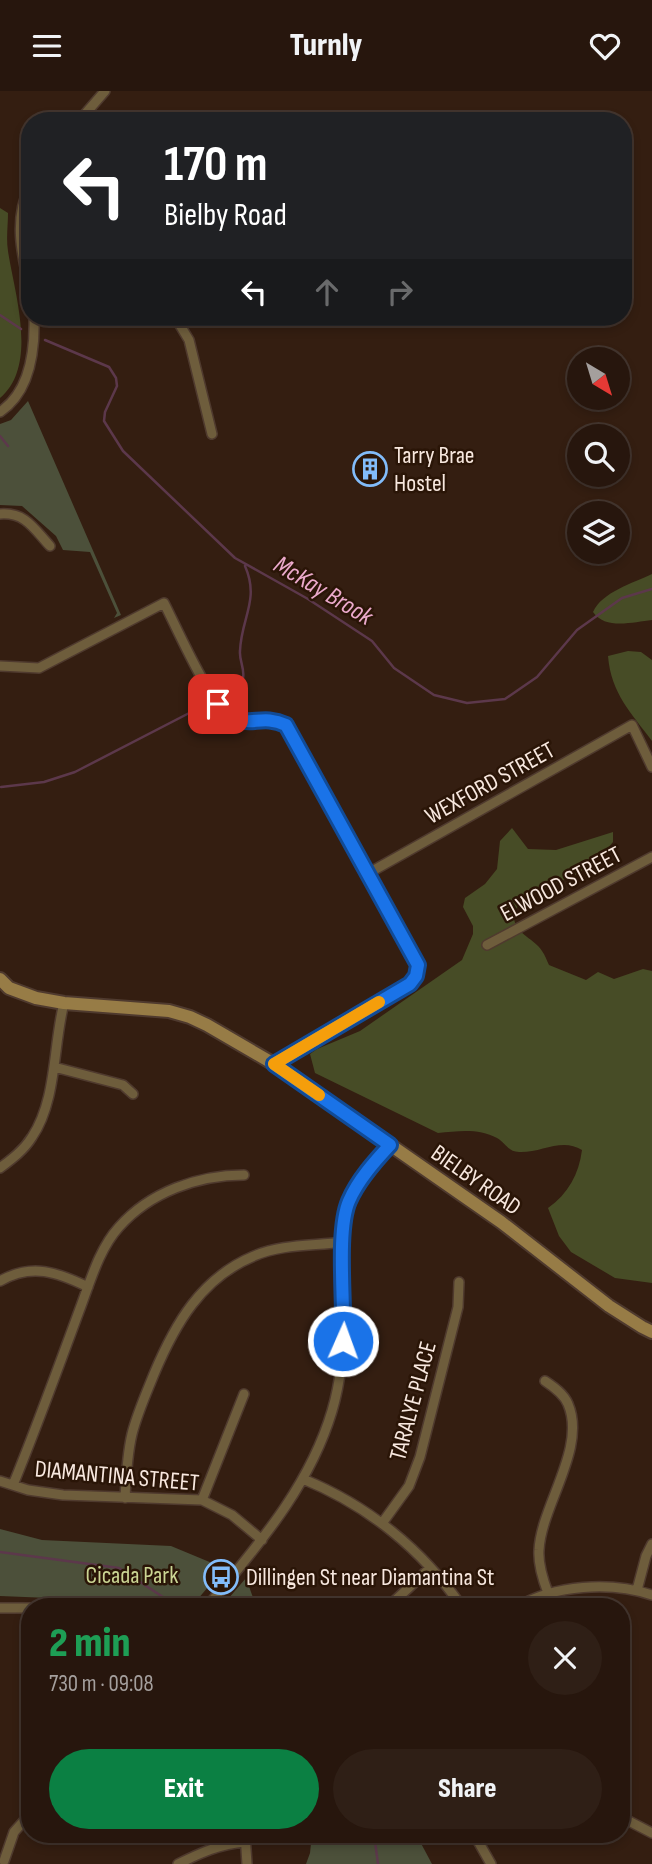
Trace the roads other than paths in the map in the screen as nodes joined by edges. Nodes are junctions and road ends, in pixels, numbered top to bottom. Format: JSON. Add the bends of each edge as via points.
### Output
{"nodes":[{"id":1,"x":105,"y":91,"type":"edge"},
{"id":2,"x":87,"y":112,"type":"edge"},
{"id":3,"x":21,"y":216,"type":"edge"},
{"id":4,"x":21,"y":243,"type":"edge"},
{"id":5,"x":34,"y":326,"type":"edge"},
{"id":6,"x":182,"y":326,"type":"edge"},
{"id":7,"x":0,"y":412,"type":"edge"},
{"id":8,"x":212,"y":434,"type":"dead end"},
{"id":9,"x":0,"y":515,"type":"edge"},
{"id":10,"x":50,"y":546,"type":"dead end"},
{"id":11,"x":0,"y":666,"type":"edge"},
{"id":12,"x":652,"y":767,"type":"edge"},
{"id":13,"x":652,"y":857,"type":"edge"},
{"id":14,"x":367,"y":874,"type":"junction"},
{"id":15,"x":487,"y":944,"type":"dead end"},
{"id":16,"x":0,"y":979,"type":"edge"},
{"id":17,"x":64,"y":1003,"type":"junction"},
{"id":18,"x":274,"y":1064,"type":"junction"},
{"id":19,"x":54,"y":1067,"type":"junction"},
{"id":20,"x":133,"y":1094,"type":"dead end"},
{"id":21,"x":390,"y":1145,"type":"junction"},
{"id":22,"x":0,"y":1168,"type":"edge"},
{"id":23,"x":244,"y":1175,"type":"dead end"},
{"id":24,"x":343,"y":1241,"type":"junction"},
{"id":25,"x":0,"y":1281,"type":"edge"},
{"id":26,"x":459,"y":1282,"type":"dead end"},
{"id":27,"x":88,"y":1287,"type":"junction"},
{"id":28,"x":652,"y":1332,"type":"edge"},
{"id":29,"x":545,"y":1381,"type":"dead end"},
{"id":30,"x":244,"y":1394,"type":"dead end"},
{"id":31,"x":303,"y":1479,"type":"junction"},
{"id":32,"x":0,"y":1481,"type":"edge"},
{"id":33,"x":13,"y":1485,"type":"junction"},
{"id":34,"x":125,"y":1498,"type":"junction"},
{"id":35,"x":202,"y":1500,"type":"junction"},
{"id":36,"x":383,"y":1522,"type":"junction"},
{"id":37,"x":262,"y":1541,"type":"junction"},
{"id":38,"x":652,"y":1544,"type":"edge"},
{"id":39,"x":430,"y":1569,"type":"junction"},
{"id":40,"x":637,"y":1590,"type":"junction"},
{"id":41,"x":548,"y":1593,"type":"junction"},
{"id":42,"x":652,"y":1595,"type":"edge"},
{"id":43,"x":214,"y":1598,"type":"edge"},
{"id":44,"x":398,"y":1598,"type":"edge"},
{"id":45,"x":454,"y":1598,"type":"edge"},
{"id":46,"x":537,"y":1598,"type":"edge"},
{"id":47,"x":0,"y":1608,"type":"edge"},
{"id":48,"x":21,"y":1608,"type":"edge"},
{"id":49,"x":630,"y":1822,"type":"edge"},
{"id":50,"x":21,"y":1824,"type":"edge"},
{"id":51,"x":652,"y":1833,"type":"edge"},
{"id":52,"x":228,"y":1843,"type":"edge"},
{"id":53,"x":245,"y":1843,"type":"edge"},
{"id":54,"x":479,"y":1843,"type":"edge"},
{"id":55,"x":6,"y":1862,"type":"edge"},
{"id":56,"x":178,"y":1864,"type":"edge"},
{"id":57,"x":247,"y":1864,"type":"edge"},
{"id":58,"x":491,"y":1864,"type":"edge"}],
"edges":[{"from":1,"to":2,"type":"street"},
{"from":3,"to":4,"type":"street"},
{"from":5,"to":7,"type":"street","via":[[30,369],[16,397]]},
{"from":6,"to":8,"type":"street"},
{"from":9,"to":10,"type":"street","via":[[21,516]]},
{"from":11,"to":14,"type":"street","via":[[39,668],[164,603],[227,714],[242,722],[275,720],[286,725]]},
{"from":12,"to":14,"type":"street","name":"WEXFORD STREET","via":[[632,725]]},
{"from":13,"to":15,"type":"street","name":"ELWOOD STREET"},
{"from":14,"to":18,"type":"street","via":[[418,965],[416,976],[410,984]]},
{"from":16,"to":17,"type":"street","name":"BIELBY ROAD","via":[[9,988]]},
{"from":17,"to":18,"type":"street","name":"BIELBY ROAD","via":[[169,1011],[190,1017]]},
{"from":17,"to":19,"type":"street"},
{"from":18,"to":21,"type":"street","name":"BIELBY ROAD"},
{"from":19,"to":20,"type":"street","via":[[122,1085]]},
{"from":19,"to":22,"type":"street","via":[[42,1118],[32,1137]]},
{"from":21,"to":24,"type":"street","via":[[348,1202]]},
{"from":21,"to":28,"type":"street","name":"BIELBY ROAD","via":[[501,1222],[609,1306]]},
{"from":23,"to":27,"type":"street","via":[[219,1175],[150,1200],[118,1228]]},
{"from":24,"to":31,"type":"street","via":[[341,1371],[324,1433]]},
{"from":24,"to":34,"type":"street","via":[[255,1255],[210,1283],[187,1307],[170,1336],[132,1433]]},
{"from":25,"to":27,"type":"street","via":[[27,1270],[44,1271]]},
{"from":26,"to":36,"type":"street","name":"TARALYE PLACE","via":[[458,1307],[420,1457],[409,1486]]},
{"from":27,"to":33,"type":"street"},
{"from":29,"to":41,"type":"street","via":[[568,1403],[571,1419],[571,1446],[539,1551]]},
{"from":30,"to":35,"type":"street"},
{"from":31,"to":36,"type":"street"},
{"from":31,"to":37,"type":"street"},
{"from":32,"to":33,"type":"street","name":"DIAMANTINA STREET"},
{"from":33,"to":34,"type":"street","name":"DIAMANTINA STREET","via":[[63,1495]]},
{"from":34,"to":35,"type":"street","name":"DIAMANTINA STREET"},
{"from":35,"to":37,"type":"street","name":"DIAMANTINA STREET","via":[[232,1515]]},
{"from":36,"to":39,"type":"street"},
{"from":37,"to":43,"type":"street"},
{"from":38,"to":40,"type":"street"},
{"from":39,"to":44,"type":"street"},
{"from":39,"to":45,"type":"street"},
{"from":40,"to":41,"type":"street"},
{"from":40,"to":42,"type":"street"},
{"from":41,"to":46,"type":"street"},
{"from":47,"to":48,"type":"street"},
{"from":49,"to":51,"type":"street"},
{"from":50,"to":55,"type":"street","via":[[14,1832]]},
{"from":52,"to":56,"type":"street"},
{"from":53,"to":57,"type":"street"},
{"from":54,"to":58,"type":"street"}]}
